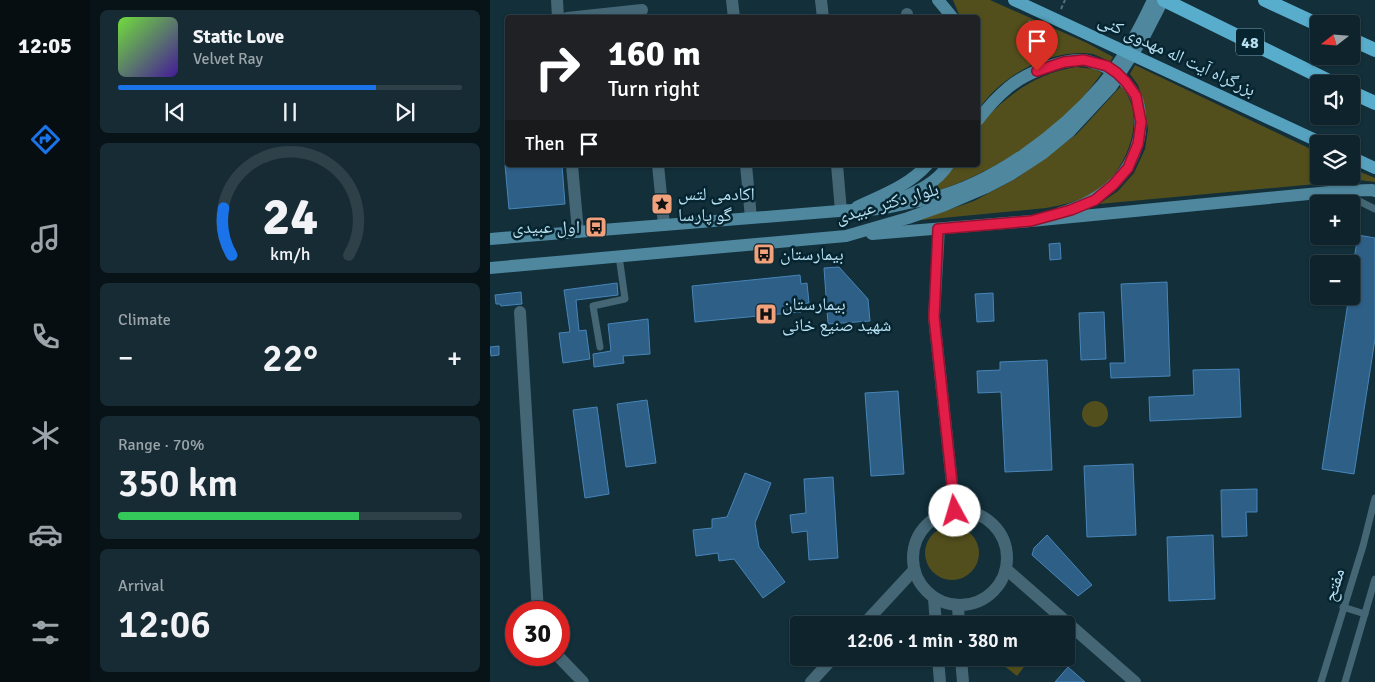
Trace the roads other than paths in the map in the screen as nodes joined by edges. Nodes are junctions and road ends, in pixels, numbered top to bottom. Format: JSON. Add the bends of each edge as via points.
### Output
{"nodes":[{"id":1,"x":557,"y":0,"type":"edge"},
{"id":2,"x":732,"y":0,"type":"edge"},
{"id":3,"x":821,"y":0,"type":"edge"},
{"id":4,"x":938,"y":0,"type":"edge"},
{"id":5,"x":1014,"y":0,"type":"edge"},
{"id":6,"x":1153,"y":0,"type":"edge"},
{"id":7,"x":1164,"y":0,"type":"edge"},
{"id":8,"x":1265,"y":0,"type":"edge"},
{"id":9,"x":642,"y":9,"type":"edge"},
{"id":10,"x":558,"y":15,"type":"edge"},
{"id":11,"x":592,"y":15,"type":"edge"},
{"id":12,"x":734,"y":15,"type":"edge"},
{"id":13,"x":823,"y":15,"type":"edge"},
{"id":14,"x":950,"y":15,"type":"edge"},
{"id":15,"x":1310,"y":21,"type":"edge"},
{"id":16,"x":1360,"y":43,"type":"edge"},
{"id":17,"x":1375,"y":50,"type":"edge"},
{"id":18,"x":1317,"y":75,"type":"edge"},
{"id":19,"x":1360,"y":96,"type":"edge"},
{"id":20,"x":1375,"y":103,"type":"edge"},
{"id":21,"x":980,"y":118,"type":"edge"},
{"id":22,"x":1310,"y":137,"type":"edge"},
{"id":23,"x":1360,"y":161,"type":"edge"},
{"id":24,"x":572,"y":167,"type":"edge"},
{"id":25,"x":658,"y":167,"type":"edge"},
{"id":26,"x":746,"y":167,"type":"edge"},
{"id":27,"x":836,"y":167,"type":"edge"},
{"id":28,"x":925,"y":167,"type":"edge"},
{"id":29,"x":947,"y":167,"type":"edge"},
{"id":30,"x":1375,"y":168,"type":"edge"},
{"id":31,"x":1340,"y":191,"type":"junction"},
{"id":32,"x":1375,"y":191,"type":"edge"},
{"id":33,"x":879,"y":209,"type":"junction"},
{"id":34,"x":1375,"y":209,"type":"edge"},
{"id":35,"x":846,"y":210,"type":"junction"},
{"id":36,"x":751,"y":218,"type":"junction"},
{"id":37,"x":1031,"y":221,"type":"junction"},
{"id":38,"x":664,"y":225,"type":"junction"},
{"id":39,"x":938,"y":229,"type":"junction"},
{"id":40,"x":578,"y":232,"type":"junction"},
{"id":41,"x":846,"y":236,"type":"junction"},
{"id":42,"x":490,"y":239,"type":"edge"},
{"id":43,"x":619,"y":256,"type":"junction"},
{"id":44,"x":490,"y":268,"type":"edge"},
{"id":45,"x":520,"y":312,"type":"dead end"},
{"id":46,"x":600,"y":347,"type":"dead end"},
{"id":47,"x":1375,"y":498,"type":"edge"},
{"id":48,"x":955,"y":511,"type":"junction"},
{"id":49,"x":1006,"y":569,"type":"junction"},
{"id":50,"x":914,"y":570,"type":"junction"},
{"id":51,"x":1375,"y":579,"type":"edge"},
{"id":52,"x":934,"y":598,"type":"junction"},
{"id":53,"x":537,"y":601,"type":"edge"},
{"id":54,"x":958,"y":606,"type":"junction"},
{"id":55,"x":1344,"y":607,"type":"junction"},
{"id":56,"x":1365,"y":614,"type":"junction"},
{"id":57,"x":871,"y":616,"type":"edge"},
{"id":58,"x":935,"y":616,"type":"edge"},
{"id":59,"x":959,"y":616,"type":"edge"},
{"id":60,"x":568,"y":666,"type":"edge"},
{"id":61,"x":826,"y":666,"type":"edge"},
{"id":62,"x":939,"y":666,"type":"edge"},
{"id":63,"x":962,"y":666,"type":"edge"},
{"id":64,"x":583,"y":682,"type":"edge"},
{"id":65,"x":811,"y":682,"type":"edge"},
{"id":66,"x":940,"y":682,"type":"edge"},
{"id":67,"x":963,"y":682,"type":"edge"},
{"id":68,"x":1135,"y":682,"type":"edge"},
{"id":69,"x":1321,"y":682,"type":"edge"},
{"id":70,"x":1345,"y":682,"type":"edge"}],
"edges":[{"from":1,"to":10,"type":"street"},
{"from":2,"to":12,"type":"street"},
{"from":3,"to":13,"type":"street"},
{"from":4,"to":14,"type":"main road"},
{"from":5,"to":22,"type":"main road","name":"بزرگراه آیت اله مهدوی کنی"},
{"from":6,"to":33,"type":"main road","name":"بلوار دکتر عبیدی","via":[[1134,37],[1102,84],[1061,126],[994,173],[959,189],[931,199]]},
{"from":7,"to":18,"type":"highway","number":"48"},
{"from":7,"to":41,"type":"main road","name":"بلوار دکتر عبیدی","via":[[1111,86],[1070,131],[1042,154],[963,198]]},
{"from":8,"to":15,"type":"highway"},
{"from":9,"to":11,"type":"street"},
{"from":16,"to":17,"type":"highway"},
{"from":19,"to":20,"type":"highway"},
{"from":21,"to":37,"type":"main road","via":[[1010,86],[1037,71],[1064,62],[1084,60],[1107,66],[1136,96],[1141,122],[1138,144],[1128,168],[1095,200]]},
{"from":23,"to":30,"type":"main road"},
{"from":24,"to":40,"type":"street"},
{"from":25,"to":38,"type":"street"},
{"from":26,"to":36,"type":"street"},
{"from":27,"to":35,"type":"street"},
{"from":28,"to":35,"type":"main road","via":[[906,183]]},
{"from":29,"to":33,"type":"main road","via":[[920,190]]},
{"from":31,"to":32,"type":"main road"},
{"from":31,"to":34,"type":"lane"},
{"from":31,"to":37,"type":"main road"},
{"from":33,"to":35,"type":"main road","name":"بلوار دکتر عبیدی"},
{"from":35,"to":36,"type":"main road","name":"بلوار دکتر عبیدی"},
{"from":36,"to":38,"type":"main road","name":"بلوار دکتر عبیدی"},
{"from":37,"to":39,"type":"main road"},
{"from":38,"to":40,"type":"main road","name":"بلوار دکتر عبیدی"},
{"from":39,"to":41,"type":"main road"},
{"from":39,"to":48,"type":"street","via":[[934,317]]},
{"from":40,"to":42,"type":"main road","name":"بلوار دکتر عبیدی"},
{"from":41,"to":43,"type":"main road","name":"بلوار دکتر عبیدی"},
{"from":43,"to":44,"type":"main road","name":"بلوار دکتر عبیدی"},
{"from":43,"to":46,"type":"lane","via":[[625,299],[593,306]]},
{"from":45,"to":53,"type":"street"},
{"from":47,"to":55,"type":"lane","name":"مفتح"},
{"from":48,"to":49,"type":"street","via":[[977,514],[996,526],[1008,554]]},
{"from":48,"to":50,"type":"street","via":[[939,515],[926,525],[917,538]]},
{"from":49,"to":54,"type":"street","via":[[1000,584],[989,596],[974,604]]},
{"from":49,"to":68,"type":"street"},
{"from":50,"to":52,"type":"street","via":[[920,584]]},
{"from":50,"to":57,"type":"street"},
{"from":51,"to":56,"type":"lane"},
{"from":52,"to":54,"type":"street"},
{"from":52,"to":58,"type":"street"},
{"from":54,"to":59,"type":"street"},
{"from":55,"to":56,"type":"lane"},
{"from":55,"to":69,"type":"lane","name":"مفتح"},
{"from":56,"to":70,"type":"lane"},
{"from":60,"to":64,"type":"street"},
{"from":61,"to":65,"type":"street"},
{"from":62,"to":66,"type":"street"},
{"from":63,"to":67,"type":"street"}]}
